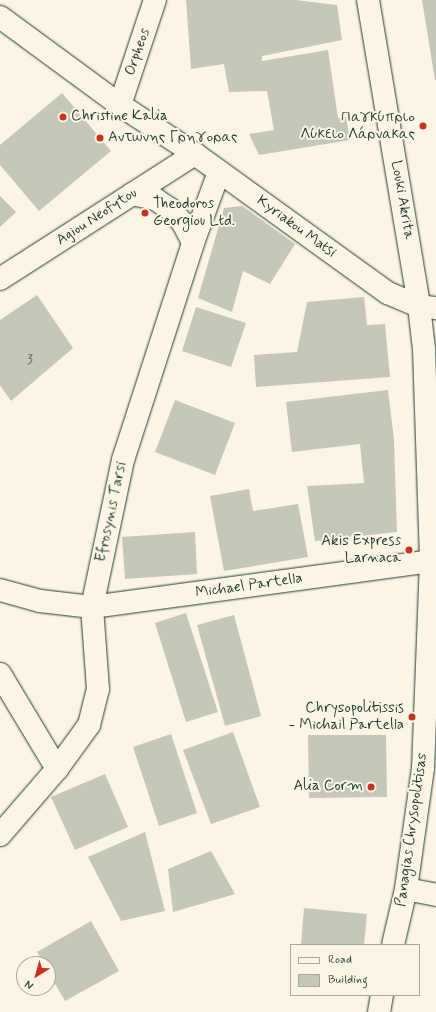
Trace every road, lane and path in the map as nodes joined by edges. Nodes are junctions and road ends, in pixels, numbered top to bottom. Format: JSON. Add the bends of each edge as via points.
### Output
{"nodes":[{"id":1,"x":156,"y":0,"type":"edge"},
{"id":2,"x":368,"y":0,"type":"edge"},
{"id":3,"x":0,"y":17,"type":"edge"},
{"id":4,"x":120,"y":105,"type":"junction"},
{"id":5,"x":195,"y":154,"type":"junction"},
{"id":6,"x":219,"y":172,"type":"junction"},
{"id":7,"x":132,"y":194,"type":"junction"},
{"id":8,"x":193,"y":243,"type":"junction"},
{"id":9,"x":0,"y":279,"type":"edge"},
{"id":10,"x":428,"y":307,"type":"edge"},
{"id":11,"x":431,"y":561,"type":"junction"},
{"id":12,"x":0,"y":590,"type":"edge"},
{"id":13,"x":92,"y":608,"type":"junction"},
{"id":14,"x":0,"y":674,"type":"edge"},
{"id":15,"x":57,"y":769,"type":"junction"},
{"id":16,"x":0,"y":835,"type":"edge"},
{"id":17,"x":406,"y":889,"type":"junction"},
{"id":18,"x":436,"y":895,"type":"edge"},
{"id":19,"x":394,"y":944,"type":"edge"},
{"id":20,"x":382,"y":996,"type":"edge"},
{"id":21,"x":378,"y":1012,"type":"edge"}],
"edges":[{"from":1,"to":4,"type":"street","name":"Orpheos"},
{"from":2,"to":10,"type":"street","name":"Louki Akrita"},
{"from":3,"to":4,"type":"street","name":"Kyriakou Matsi"},
{"from":4,"to":5,"type":"street","name":"Kyriakou Matsi"},
{"from":5,"to":6,"type":"street","name":"Kyriakou Matsi"},
{"from":5,"to":7,"type":"street","name":"Agiou Neofytou"},
{"from":6,"to":8,"type":"street","name":"Efrosynis Tarsi"},
{"from":6,"to":10,"type":"street","name":"Kyriakou Matsi","via":[[388,293]]},
{"from":7,"to":8,"type":"street","via":[[155,199],[170,209],[184,223]]},
{"from":7,"to":9,"type":"street","name":"Agiou Neofytou"},
{"from":8,"to":13,"type":"street","name":"Efrosynis Tarsi","via":[[122,460]]},
{"from":10,"to":11,"type":"street","name":"Panagias Chrysopolitisas","via":[[424,349]]},
{"from":11,"to":13,"type":"street","name":"Michael Partella"},
{"from":11,"to":17,"type":"street","name":"Panagias Chrysopolitisas","via":[[423,768]]},
{"from":12,"to":13,"type":"street","name":"Michael Partella","via":[[40,600]]},
{"from":13,"to":15,"type":"street","name":"Efrosynis Tarsi","via":[[98,689],[89,725]]},
{"from":14,"to":15,"type":"street"},
{"from":15,"to":16,"type":"street","name":"Efrosynis Tarsi"},
{"from":17,"to":18,"type":"street"},
{"from":17,"to":19,"type":"street","name":"Panagias Chrysopolitisas"},
{"from":20,"to":21,"type":"street"}]}
